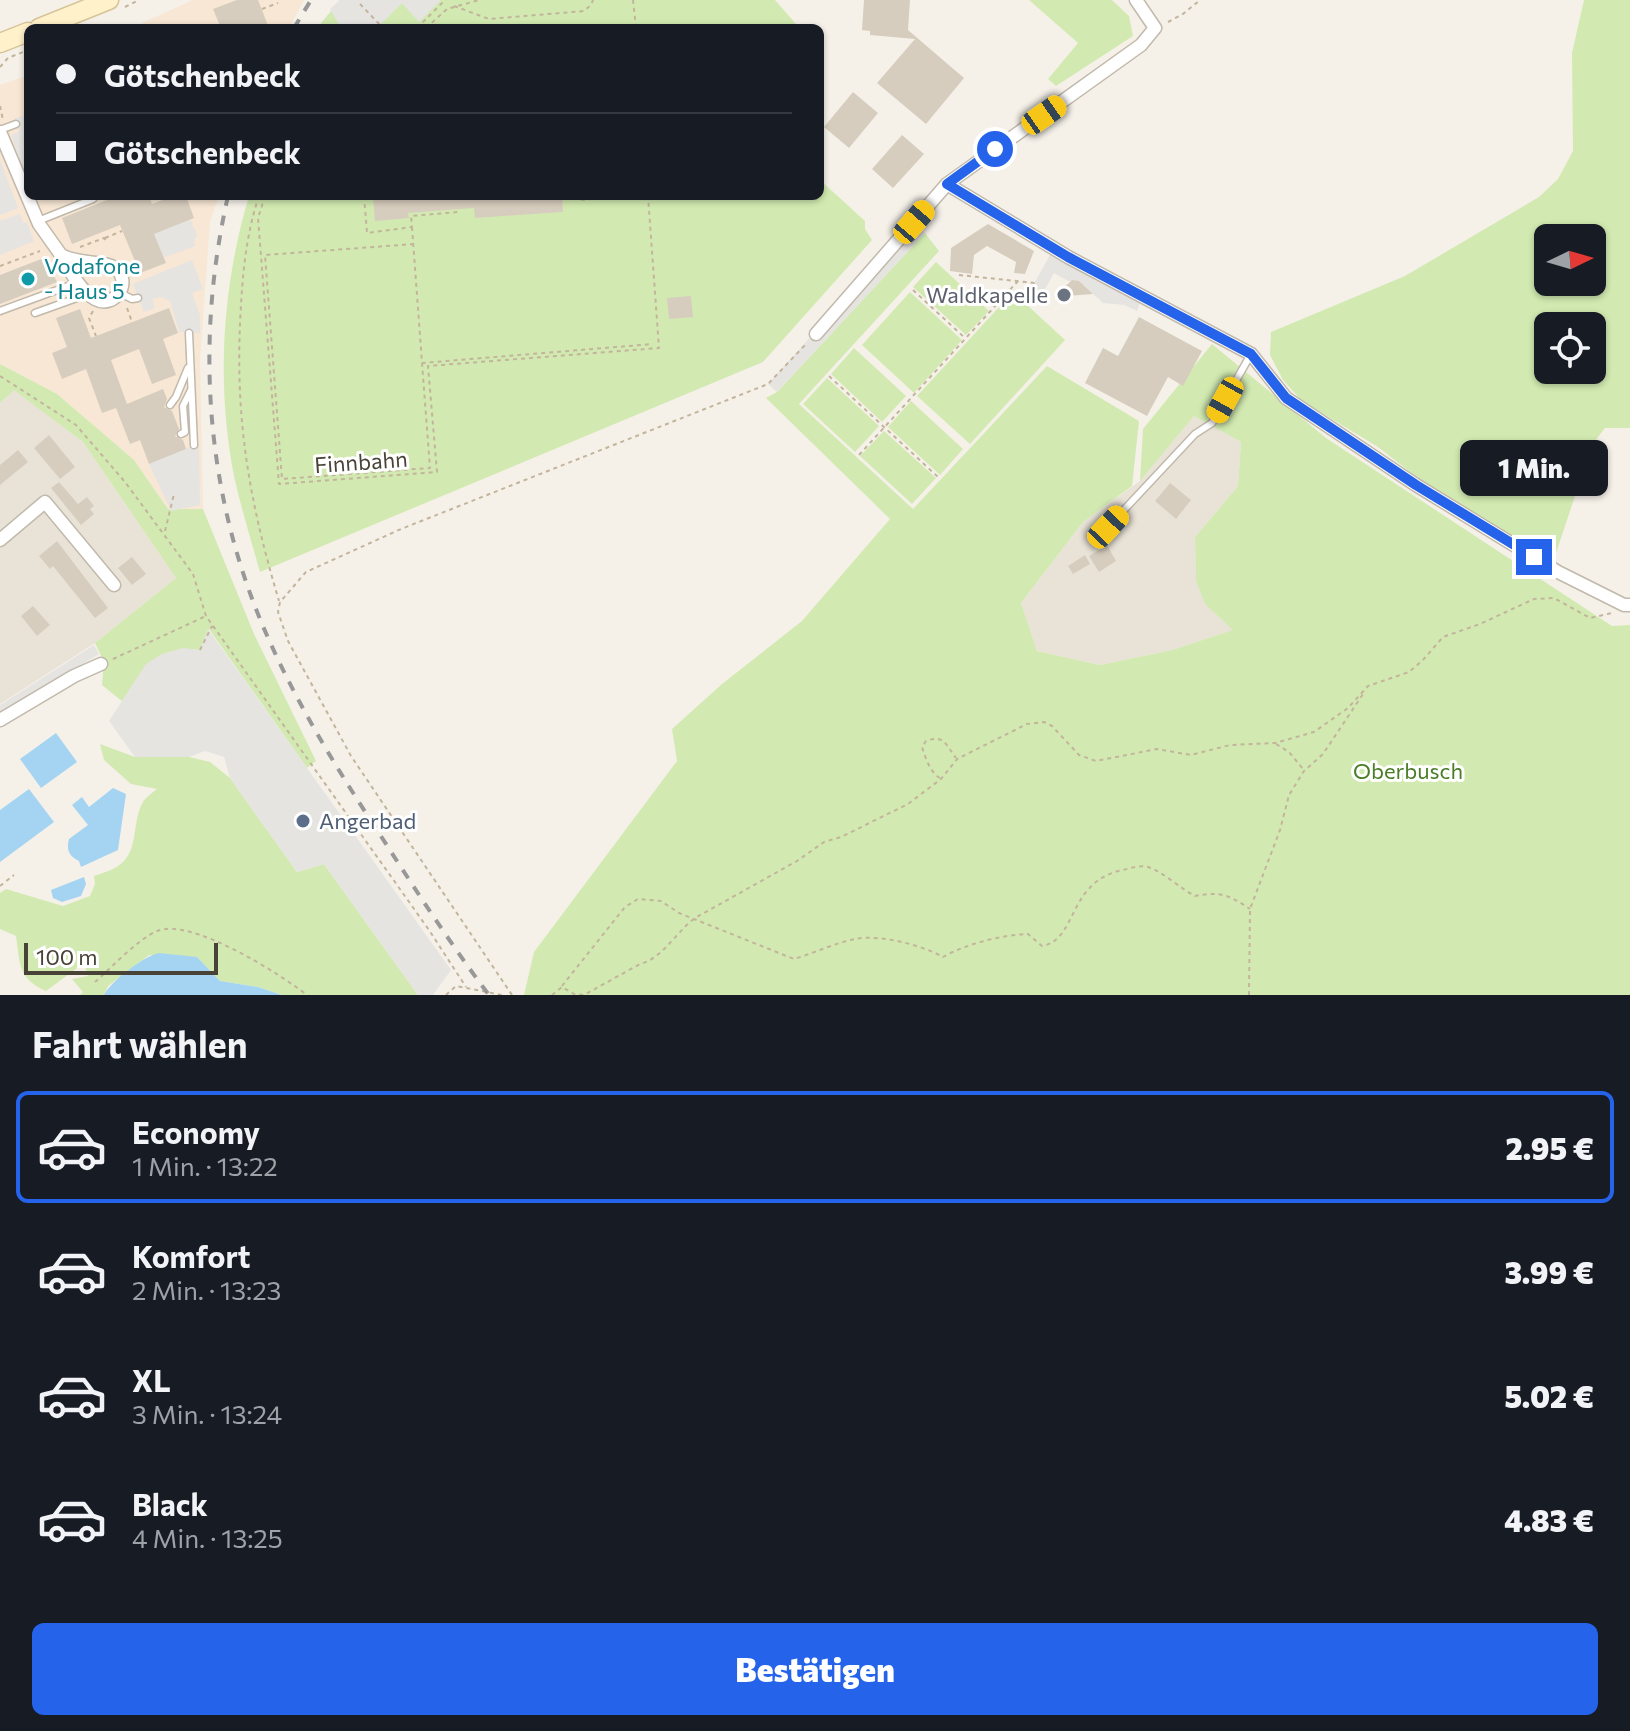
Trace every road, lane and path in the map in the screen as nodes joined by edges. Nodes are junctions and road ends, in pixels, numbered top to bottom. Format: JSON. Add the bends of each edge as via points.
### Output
{"nodes":[{"id":1,"x":109,"y":0,"type":"edge"},
{"id":2,"x":445,"y":0,"type":"edge"},
{"id":3,"x":479,"y":0,"type":"edge"},
{"id":4,"x":593,"y":0,"type":"edge"},
{"id":5,"x":633,"y":0,"type":"edge"},
{"id":6,"x":1136,"y":0,"type":"edge"},
{"id":7,"x":1200,"y":0,"type":"edge"},
{"id":8,"x":278,"y":3,"type":"dead end"},
{"id":9,"x":360,"y":4,"type":"dead end"},
{"id":10,"x":454,"y":6,"type":"junction"},
{"id":11,"x":262,"y":9,"type":"dead end"},
{"id":12,"x":49,"y":24,"type":"edge"},
{"id":13,"x":379,"y":24,"type":"edge"},
{"id":14,"x":421,"y":24,"type":"edge"},
{"id":15,"x":431,"y":24,"type":"edge"},
{"id":16,"x":636,"y":24,"type":"edge"},
{"id":17,"x":1155,"y":28,"type":"junction"},
{"id":18,"x":24,"y":34,"type":"edge"},
{"id":19,"x":0,"y":43,"type":"edge"},
{"id":20,"x":24,"y":52,"type":"edge"},
{"id":21,"x":0,"y":67,"type":"edge"},
{"id":22,"x":16,"y":124,"type":"dead end"},
{"id":23,"x":0,"y":131,"type":"edge"},
{"id":24,"x":947,"y":184,"type":"junction"},
{"id":25,"x":24,"y":195,"type":"edge"},
{"id":26,"x":26,"y":200,"type":"edge"},
{"id":27,"x":91,"y":200,"type":"edge"},
{"id":28,"x":258,"y":200,"type":"edge"},
{"id":29,"x":264,"y":200,"type":"edge"},
{"id":30,"x":364,"y":200,"type":"edge"},
{"id":31,"x":648,"y":200,"type":"edge"},
{"id":32,"x":458,"y":212,"type":"dead end"},
{"id":33,"x":35,"y":224,"type":"junction"},
{"id":34,"x":412,"y":227,"type":"junction"},
{"id":35,"x":122,"y":231,"type":"dead end"},
{"id":36,"x":104,"y":238,"type":"junction"},
{"id":37,"x":107,"y":243,"type":"dead end"},
{"id":38,"x":414,"y":244,"type":"junction"},
{"id":39,"x":57,"y":250,"type":"junction"},
{"id":40,"x":0,"y":266,"type":"edge"},
{"id":41,"x":959,"y":275,"type":"dead end"},
{"id":42,"x":1018,"y":281,"type":"junction"},
{"id":43,"x":79,"y":282,"type":"junction"},
{"id":44,"x":1035,"y":283,"type":"dead end"},
{"id":45,"x":913,"y":290,"type":"dead end"},
{"id":46,"x":120,"y":293,"type":"junction"},
{"id":47,"x":93,"y":298,"type":"junction"},
{"id":48,"x":138,"y":298,"type":"dead end"},
{"id":49,"x":0,"y":311,"type":"edge"},
{"id":50,"x":35,"y":313,"type":"dead end"},
{"id":51,"x":189,"y":333,"type":"dead end"},
{"id":52,"x":816,"y":334,"type":"joint"},
{"id":53,"x":96,"y":336,"type":"dead end"},
{"id":54,"x":966,"y":338,"type":"junction"},
{"id":55,"x":653,"y":344,"type":"dead end"},
{"id":56,"x":1251,"y":354,"type":"junction"},
{"id":57,"x":190,"y":361,"type":"junction"},
{"id":58,"x":422,"y":363,"type":"junction"},
{"id":59,"x":0,"y":376,"type":"edge"},
{"id":60,"x":829,"y":376,"type":"dead end"},
{"id":61,"x":192,"y":390,"type":"junction"},
{"id":62,"x":170,"y":405,"type":"dead end"},
{"id":63,"x":885,"y":427,"type":"junction"},
{"id":64,"x":181,"y":434,"type":"dead end"},
{"id":65,"x":194,"y":445,"type":"dead end"},
{"id":66,"x":859,"y":455,"type":"dead end"},
{"id":67,"x":938,"y":477,"type":"dead end"},
{"id":68,"x":174,"y":494,"type":"dead end"},
{"id":69,"x":1108,"y":527,"type":"dead end"},
{"id":70,"x":164,"y":533,"type":"junction"},
{"id":71,"x":0,"y":540,"type":"edge"},
{"id":72,"x":114,"y":585,"type":"dead end"},
{"id":73,"x":280,"y":602,"type":"junction"},
{"id":74,"x":1627,"y":605,"type":"edge"},
{"id":75,"x":206,"y":616,"type":"junction"},
{"id":76,"x":214,"y":625,"type":"junction"},
{"id":77,"x":200,"y":650,"type":"dead end"},
{"id":78,"x":101,"y":664,"type":"joint"},
{"id":79,"x":1368,"y":686,"type":"junction"},
{"id":80,"x":0,"y":720,"type":"edge"},
{"id":81,"x":1275,"y":743,"type":"junction"},
{"id":82,"x":957,"y":759,"type":"junction"},
{"id":83,"x":1304,"y":771,"type":"junction"},
{"id":84,"x":941,"y":779,"type":"junction"},
{"id":85,"x":14,"y":875,"type":"dead end"},
{"id":86,"x":0,"y":886,"type":"edge"},
{"id":87,"x":1250,"y":909,"type":"junction"},
{"id":88,"x":695,"y":918,"type":"junction"},
{"id":89,"x":95,"y":982,"type":"dead end"},
{"id":90,"x":466,"y":987,"type":"junction"},
{"id":91,"x":562,"y":987,"type":"junction"},
{"id":92,"x":307,"y":995,"type":"edge"},
{"id":93,"x":446,"y":995,"type":"edge"},
{"id":94,"x":502,"y":995,"type":"edge"},
{"id":95,"x":512,"y":995,"type":"edge"},
{"id":96,"x":552,"y":995,"type":"edge"},
{"id":97,"x":1249,"y":995,"type":"edge"}],
"edges":[{"from":1,"to":12,"type":"main road"},
{"from":2,"to":14,"type":"path"},
{"from":3,"to":10,"type":"path"},
{"from":4,"to":10,"type":"path","via":[[584,11],[489,19]]},
{"from":5,"to":16,"type":"path"},
{"from":6,"to":17,"type":"street"},
{"from":7,"to":17,"type":"path"},
{"from":8,"to":11,"type":"path"},
{"from":9,"to":13,"type":"path"},
{"from":10,"to":15,"type":"path"},
{"from":17,"to":24,"type":"street","via":[[1141,45]]},
{"from":18,"to":19,"type":"main road"},
{"from":20,"to":21,"type":"path"},
{"from":22,"to":23,"type":"lane"},
{"from":23,"to":25,"type":"street"},
{"from":24,"to":52,"type":"street"},
{"from":24,"to":56,"type":"street","via":[[1068,257]]},
{"from":26,"to":33,"type":"street"},
{"from":27,"to":33,"type":"lane"},
{"from":28,"to":73,"type":"path","via":[[244,266],[237,363],[244,453],[259,533]]},
{"from":29,"to":31,"type":"path","name":"Finnbahn","via":[[258,218],[279,484],[437,472],[428,366],[659,348]]},
{"from":30,"to":34,"type":"path","via":[[367,233]]},
{"from":32,"to":34,"type":"path","via":[[411,216]]},
{"from":33,"to":39,"type":"street"},
{"from":34,"to":38,"type":"path"},
{"from":35,"to":36,"type":"path"},
{"from":36,"to":37,"type":"path"},
{"from":36,"to":39,"type":"path"},
{"from":38,"to":58,"type":"path"},
{"from":38,"to":58,"type":"path","via":[[265,255],[282,479],[430,468]]},
{"from":39,"to":40,"type":"path"},
{"from":39,"to":43,"type":"street"},
{"from":39,"to":46,"type":"street","via":[[71,261],[113,267],[121,276]]},
{"from":41,"to":42,"type":"path"},
{"from":42,"to":44,"type":"path"},
{"from":42,"to":54,"type":"path"},
{"from":43,"to":47,"type":"street"},
{"from":43,"to":49,"type":"lane"},
{"from":45,"to":54,"type":"path"},
{"from":46,"to":47,"type":"street","via":[[110,301]]},
{"from":46,"to":48,"type":"lane"},
{"from":47,"to":50,"type":"lane"},
{"from":47,"to":53,"type":"path","via":[[89,318]]},
{"from":51,"to":57,"type":"lane"},
{"from":52,"to":73,"type":"path","via":[[768,384],[401,529],[306,572]]},
{"from":54,"to":63,"type":"path"},
{"from":55,"to":58,"type":"path"},
{"from":56,"to":69,"type":"lane","via":[[1212,423],[1195,434]]},
{"from":56,"to":74,"type":"street","via":[[1286,398],[1416,485],[1558,572]]},
{"from":57,"to":61,"type":"lane"},
{"from":57,"to":62,"type":"lane"},
{"from":59,"to":70,"type":"path","via":[[76,425]]},
{"from":60,"to":63,"type":"path"},
{"from":61,"to":64,"type":"lane","via":[[183,406]]},
{"from":61,"to":65,"type":"lane"},
{"from":63,"to":66,"type":"path"},
{"from":63,"to":67,"type":"path"},
{"from":68,"to":70,"type":"path"},
{"from":70,"to":75,"type":"path","via":[[193,574]]},
{"from":71,"to":72,"type":"street","via":[[45,502]]},
{"from":73,"to":95,"type":"path","via":[[288,641],[351,756]]},
{"from":74,"to":79,"type":"path","via":[[1590,618],[1554,598],[1534,599],[1443,637],[1409,672]]},
{"from":75,"to":76,"type":"path"},
{"from":75,"to":78,"type":"path"},
{"from":76,"to":77,"type":"path"},
{"from":76,"to":90,"type":"path"},
{"from":78,"to":80,"type":"street"},
{"from":79,"to":81,"type":"path","via":[[1314,732]]},
{"from":79,"to":83,"type":"path","via":[[1323,754]]},
{"from":81,"to":82,"type":"path","via":[[1230,745],[1191,755],[1157,749],[1096,761],[1079,755],[1059,731],[1038,722]]},
{"from":81,"to":83,"type":"path"},
{"from":82,"to":84,"type":"path"},
{"from":82,"to":84,"type":"path","via":[[943,739],[926,741],[925,757]]},
{"from":83,"to":87,"type":"path","via":[[1289,795]]},
{"from":84,"to":88,"type":"path","via":[[908,804],[808,850]]},
{"from":85,"to":86,"type":"path"},
{"from":87,"to":88,"type":"path","via":[[1215,892],[1195,896],[1145,866],[1094,881],[1079,898],[1061,936],[1042,946],[1028,934],[1017,934],[943,957],[927,948],[856,938],[794,959]]},
{"from":87,"to":97,"type":"path"},
{"from":88,"to":91,"type":"path","via":[[651,962],[584,995]]},
{"from":88,"to":91,"type":"path","via":[[661,901],[638,899],[625,907]]},
{"from":89,"to":92,"type":"path","via":[[154,932],[168,928],[232,949],[276,971]]},
{"from":90,"to":93,"type":"path","via":[[456,986]]},
{"from":90,"to":94,"type":"path"},
{"from":91,"to":96,"type":"path"}]}
